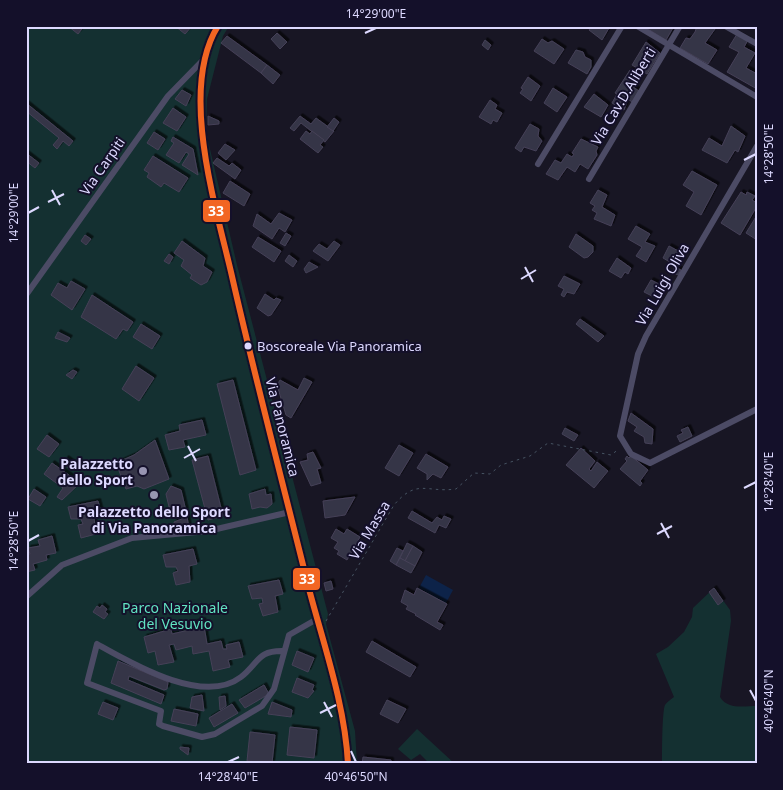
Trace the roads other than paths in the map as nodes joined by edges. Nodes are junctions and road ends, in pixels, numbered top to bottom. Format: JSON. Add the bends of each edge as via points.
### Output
{"nodes":[{"id":1,"x":218,"y":26,"type":"edge"},
{"id":2,"x":622,"y":26,"type":"edge"},
{"id":3,"x":637,"y":26,"type":"edge"},
{"id":4,"x":680,"y":26,"type":"edge"},
{"id":5,"x":725,"y":26,"type":"edge"},
{"id":6,"x":757,"y":44,"type":"edge"},
{"id":7,"x":668,"y":45,"type":"junction"},
{"id":8,"x":205,"y":58,"type":"junction"},
{"id":9,"x":757,"y":97,"type":"edge"},
{"id":10,"x":757,"y":146,"type":"edge"},
{"id":11,"x":538,"y":164,"type":"dead end"},
{"id":12,"x":588,"y":179,"type":"dead end"},
{"id":13,"x":26,"y":294,"type":"edge"},
{"id":14,"x":757,"y":409,"type":"edge"},
{"id":15,"x":290,"y":512,"type":"junction"},
{"id":16,"x":26,"y":597,"type":"edge"},
{"id":17,"x":317,"y":618,"type":"junction"},
{"id":18,"x":284,"y":651,"type":"junction"},
{"id":19,"x":348,"y":764,"type":"edge"}],
"edges":[{"from":1,"to":8,"type":"street","name":"Via Panoramica"},
{"from":2,"to":11,"type":"street"},
{"from":3,"to":7,"type":"street"},
{"from":4,"to":7,"type":"street","name":"Via Cav.D.Aliberti"},
{"from":5,"to":6,"type":"street"},
{"from":7,"to":9,"type":"street"},
{"from":7,"to":12,"type":"street","name":"Via Cav.D.Aliberti"},
{"from":8,"to":13,"type":"street","name":"Via Carpiti","via":[[168,96]]},
{"from":8,"to":15,"type":"street","name":"Via Panoramica","via":[[200,96],[202,130],[214,198]]},
{"from":10,"to":14,"type":"street","name":"Via Luigi Oliva","via":[[646,336],[638,354],[620,436],[631,454],[650,463]]},
{"from":15,"to":16,"type":"street","via":[[208,531],[132,538],[62,565]]},
{"from":15,"to":17,"type":"street","name":"Via Panoramica"},
{"from":17,"to":18,"type":"street","via":[[289,635]]},
{"from":17,"to":19,"type":"street","name":"Via Panoramica","via":[[347,740]]},
{"from":18,"to":18,"type":"street","via":[[274,689],[262,706],[215,734],[202,736],[163,726],[159,724],[162,711],[87,683],[97,644],[139,668],[184,685],[222,686],[241,677],[270,650]]}]}
